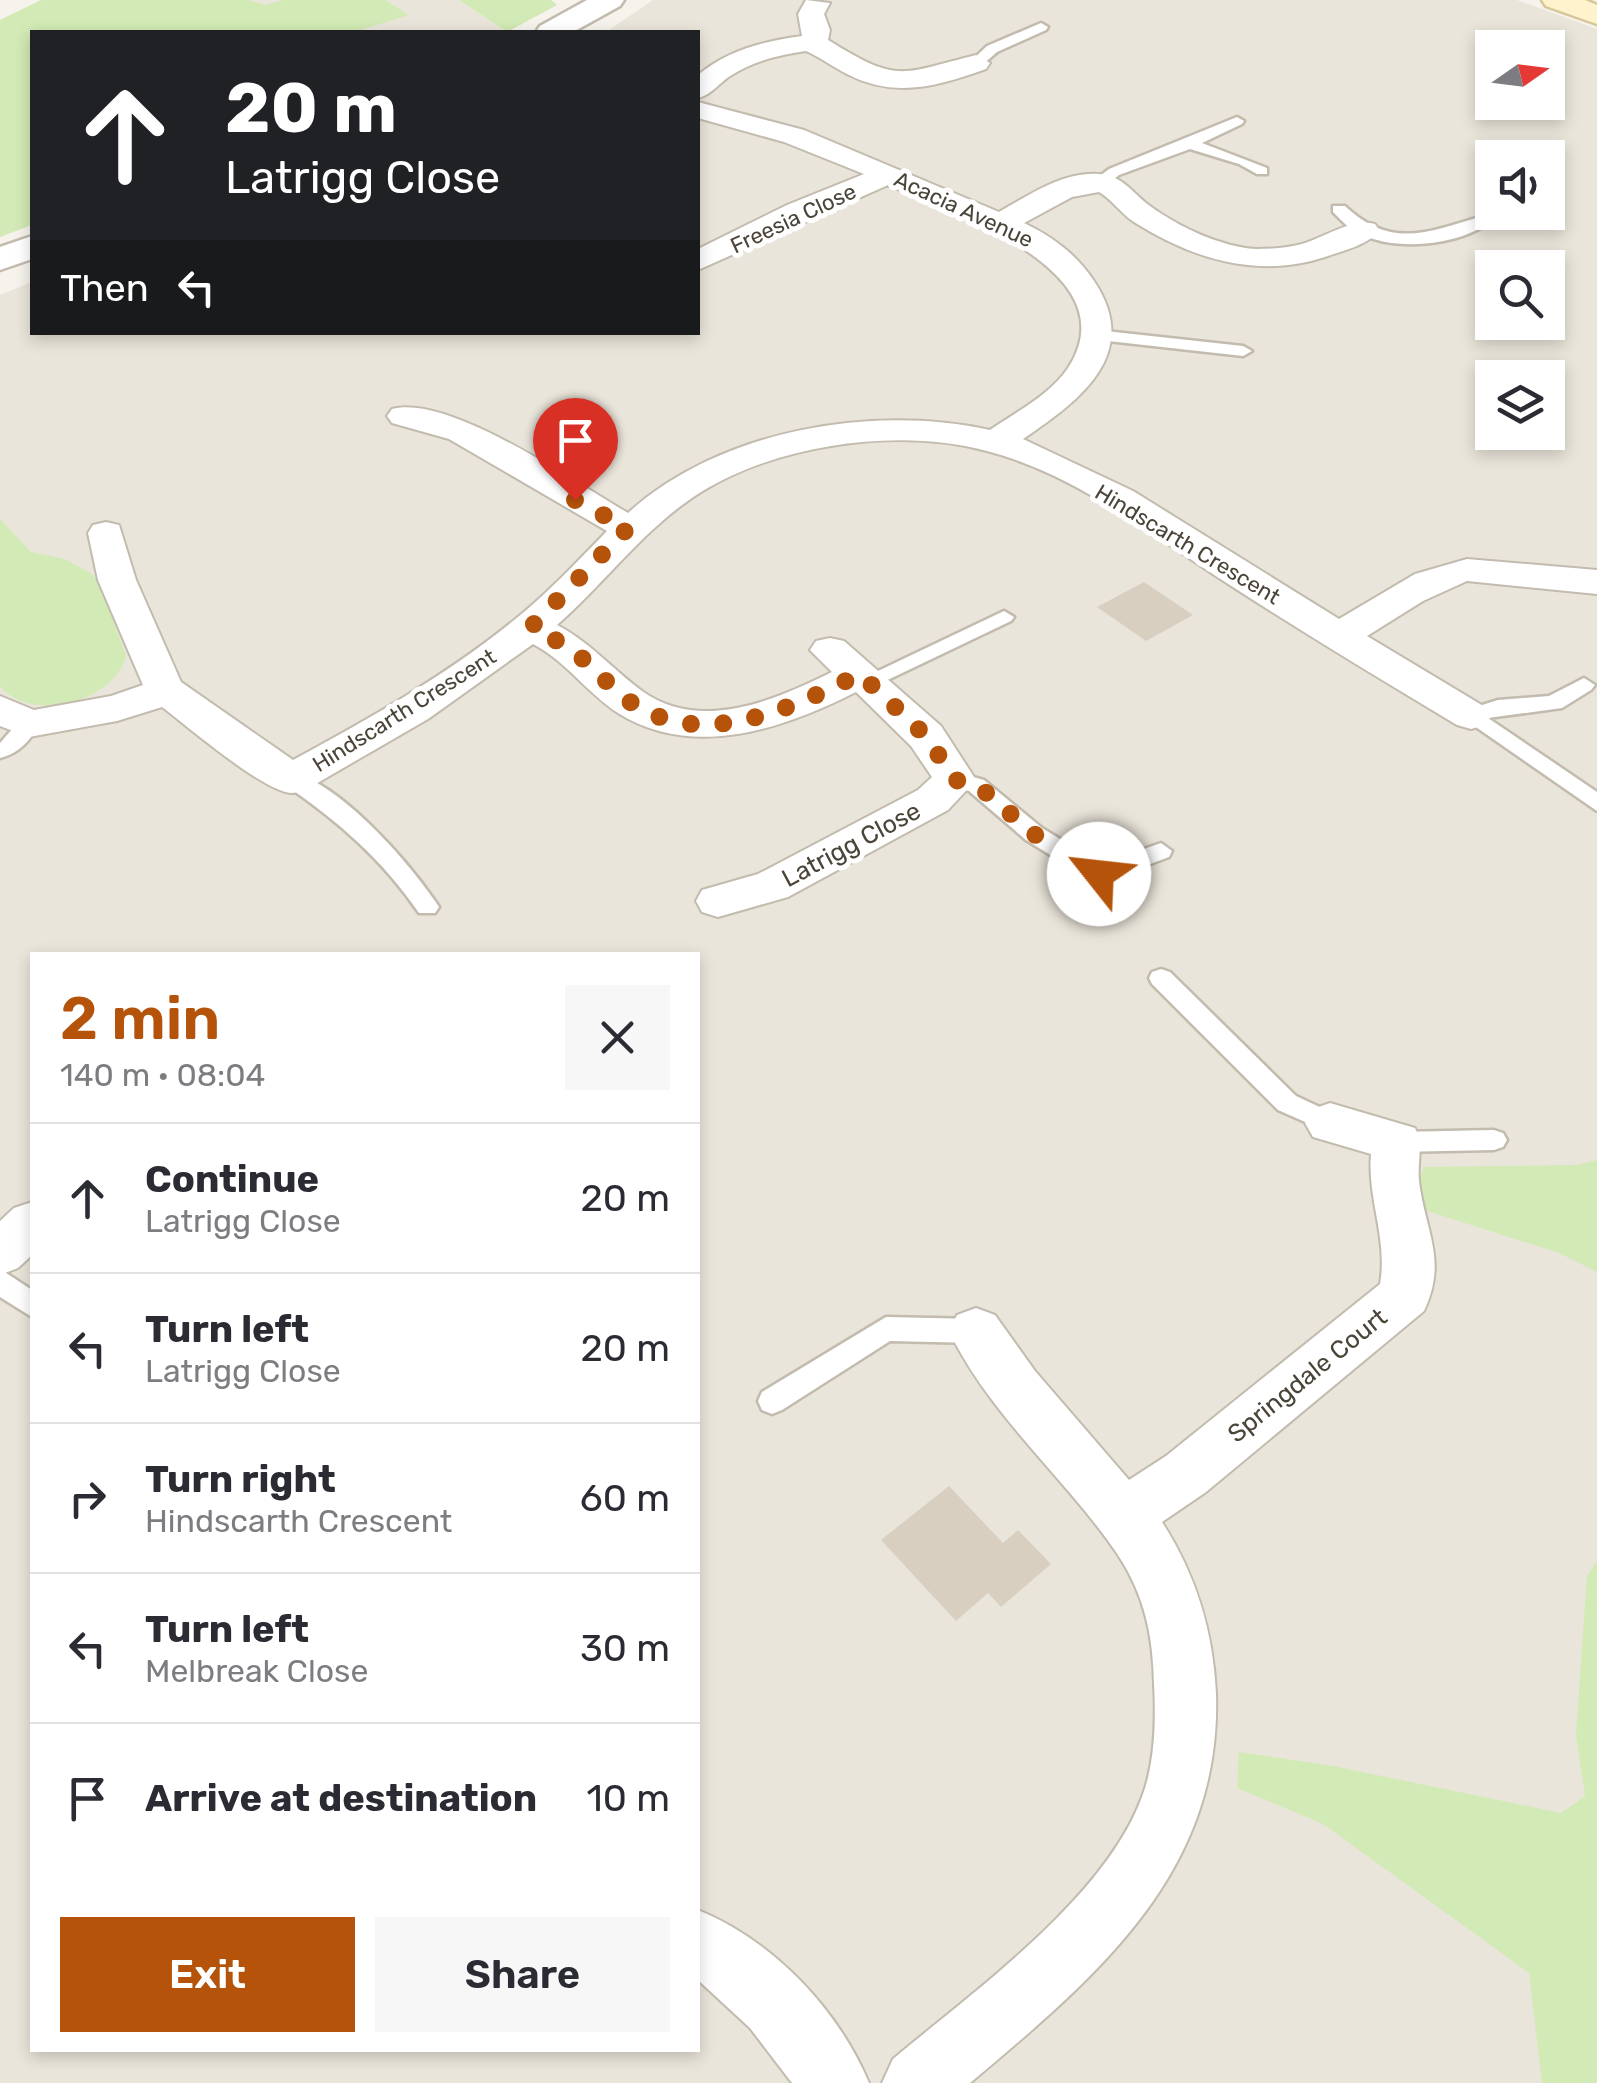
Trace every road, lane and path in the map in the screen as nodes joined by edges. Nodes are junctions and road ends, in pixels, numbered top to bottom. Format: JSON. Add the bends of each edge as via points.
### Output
{"nodes":[{"id":1,"x":608,"y":0,"type":"edge"},
{"id":2,"x":1556,"y":0,"type":"edge"},
{"id":3,"x":817,"y":3,"type":"dead end"},
{"id":4,"x":1597,"y":15,"type":"edge"},
{"id":5,"x":1041,"y":27,"type":"dead end"},
{"id":6,"x":556,"y":30,"type":"edge"},
{"id":7,"x":814,"y":43,"type":"junction"},
{"id":8,"x":976,"y":63,"type":"joint"},
{"id":9,"x":700,"y":88,"type":"edge"},
{"id":10,"x":700,"y":110,"type":"edge"},
{"id":11,"x":1237,"y":121,"type":"dead end"},
{"id":12,"x":1189,"y":144,"type":"junction"},
{"id":13,"x":1262,"y":171,"type":"dead end"},
{"id":14,"x":889,"y":174,"type":"junction"},
{"id":15,"x":1099,"y":183,"type":"junction"},
{"id":16,"x":1339,"y":208,"type":"dead end"},
{"id":17,"x":1002,"y":223,"type":"junction"},
{"id":18,"x":1475,"y":224,"type":"edge"},
{"id":19,"x":1364,"y":230,"type":"junction"},
{"id":20,"x":700,"y":261,"type":"edge"},
{"id":21,"x":1096,"y":336,"type":"junction"},
{"id":22,"x":1243,"y":351,"type":"dead end"},
{"id":23,"x":404,"y":416,"type":"dead end"},
{"id":24,"x":996,"y":442,"type":"junction"},
{"id":25,"x":628,"y":528,"type":"junction"},
{"id":26,"x":106,"y":533,"type":"dead end"},
{"id":27,"x":1597,"y":582,"type":"edge"},
{"id":28,"x":1004,"y":617,"type":"dead end"},
{"id":29,"x":531,"y":627,"type":"junction"},
{"id":30,"x":1338,"y":637,"type":"junction"},
{"id":31,"x":853,"y":668,"type":"junction"},
{"id":32,"x":1584,"y":685,"type":"dead end"},
{"id":33,"x":167,"y":691,"type":"junction"},
{"id":34,"x":1470,"y":716,"type":"junction"},
{"id":35,"x":10,"y":728,"type":"edge"},
{"id":36,"x":292,"y":779,"type":"junction"},
{"id":37,"x":955,"y":780,"type":"junction"},
{"id":38,"x":1597,"y":803,"type":"edge"},
{"id":39,"x":1162,"y":851,"type":"dead end"},
{"id":40,"x":718,"y":901,"type":"dead end"},
{"id":41,"x":427,"y":907,"type":"dead end"},
{"id":42,"x":1160,"y":978,"type":"dead end"},
{"id":43,"x":1330,"y":1123,"type":"joint"},
{"id":44,"x":1494,"y":1140,"type":"dead end"},
{"id":45,"x":1397,"y":1142,"type":"junction"},
{"id":46,"x":30,"y":1224,"type":"edge"},
{"id":47,"x":0,"y":1253,"type":"edge"},
{"id":48,"x":0,"y":1281,"type":"edge"},
{"id":49,"x":30,"y":1304,"type":"edge"},
{"id":50,"x":976,"y":1331,"type":"joint"},
{"id":51,"x":772,"y":1401,"type":"dead end"},
{"id":52,"x":1123,"y":1515,"type":"junction"},
{"id":53,"x":700,"y":1944,"type":"edge"},
{"id":54,"x":834,"y":2083,"type":"edge"},
{"id":55,"x":917,"y":2083,"type":"edge"}],
"edges":[{"from":1,"to":6,"type":"street"},
{"from":2,"to":4,"type":"main road"},
{"from":3,"to":7,"type":"street","via":[[811,14]]},
{"from":5,"to":8,"type":"lane","via":[[992,48]]},
{"from":7,"to":8,"type":"street","via":[[900,84]]},
{"from":7,"to":9,"type":"street","via":[[743,58]]},
{"from":10,"to":14,"type":"street","name":"Acacia Avenue","via":[[785,130]]},
{"from":11,"to":12,"type":"lane"},
{"from":12,"to":13,"type":"lane"},
{"from":12,"to":15,"type":"lane"},
{"from":14,"to":17,"type":"street","name":"Acacia Avenue"},
{"from":14,"to":20,"type":"street","name":"Freesia Close"},
{"from":15,"to":17,"type":"street","via":[[1064,191]]},
{"from":15,"to":19,"type":"street","via":[[1118,188],[1152,219],[1251,260],[1290,259]]},
{"from":16,"to":19,"type":"lane"},
{"from":17,"to":21,"type":"street","name":"Acacia Avenue","via":[[1064,263],[1088,299]]},
{"from":18,"to":19,"type":"lane","via":[[1418,239]]},
{"from":21,"to":22,"type":"lane"},
{"from":21,"to":24,"type":"street","via":[[1068,389]]},
{"from":23,"to":25,"type":"street","via":[[461,432]]},
{"from":24,"to":25,"type":"street","name":"Hindscarth Crescent","via":[[911,434],[798,442],[692,482]]},
{"from":24,"to":30,"type":"street","name":"Hindscarth Crescent","via":[[1047,460],[1152,519]]},
{"from":25,"to":29,"type":"street","name":"Hindscarth Crescent"},
{"from":26,"to":33,"type":"street","name":"Hindscarth Crescent","via":[[117,580]]},
{"from":27,"to":30,"type":"street","via":[[1465,570]]},
{"from":28,"to":31,"type":"lane"},
{"from":29,"to":31,"type":"street","via":[[574,651],[633,704],[698,726],[783,708]]},
{"from":29,"to":36,"type":"street","name":"Hindscarth Crescent"},
{"from":30,"to":34,"type":"street","name":"Hindscarth Crescent","via":[[1406,698]]},
{"from":31,"to":37,"type":"street","via":[[926,736]]},
{"from":32,"to":34,"type":"lane","via":[[1554,703]]},
{"from":33,"to":35,"type":"street","via":[[117,708]]},
{"from":33,"to":36,"type":"street","name":"Hindscarth Crescent"},
{"from":34,"to":38,"type":"lane"},
{"from":36,"to":41,"type":"lane","via":[[361,826],[396,860]]},
{"from":37,"to":39,"type":"lane","via":[[976,784],[1034,834],[1099,874]]},
{"from":37,"to":40,"type":"street","name":"Latrigg Close","via":[[933,800],[788,878]]},
{"from":42,"to":43,"type":"lane","via":[[1287,1102]]},
{"from":43,"to":45,"type":"street"},
{"from":44,"to":45,"type":"lane"},
{"from":45,"to":52,"type":"street","name":"Springdale Court","via":[[1394,1180],[1411,1255],[1406,1296],[1186,1474]]},
{"from":46,"to":47,"type":"street"},
{"from":48,"to":49,"type":"lane"},
{"from":50,"to":51,"type":"lane","via":[[886,1329]]},
{"from":50,"to":52,"type":"street"},
{"from":52,"to":55,"type":"street","via":[[1170,1586],[1177,1619],[1186,1709],[1170,1809],[1118,1900]]},
{"from":53,"to":54,"type":"street","via":[[789,2020]]}]}
